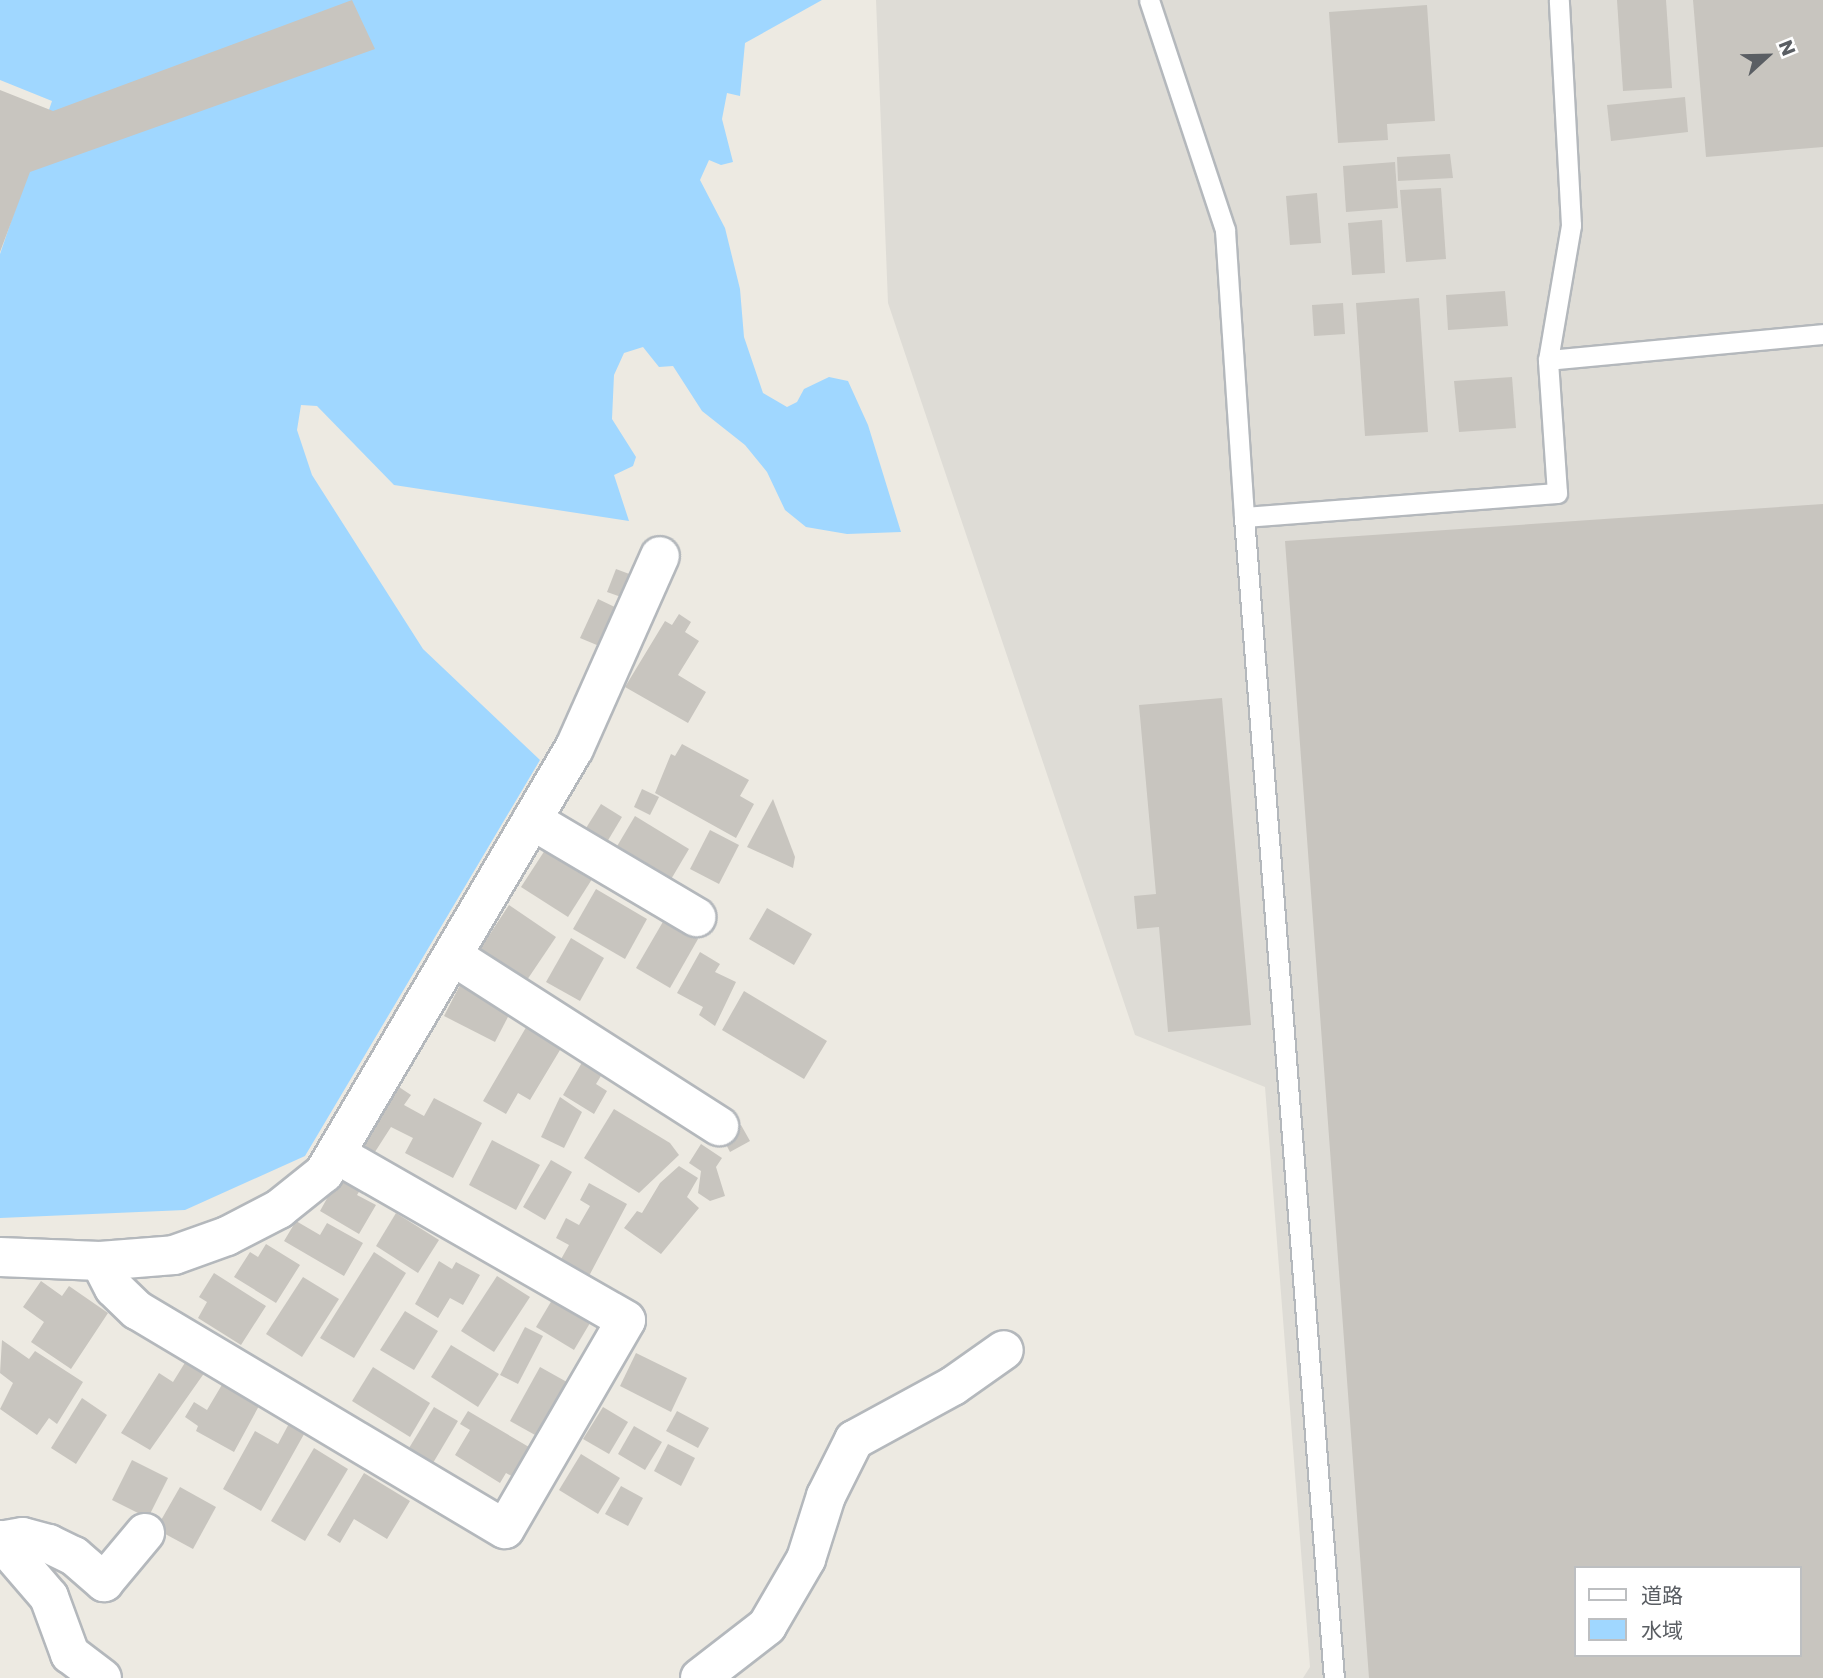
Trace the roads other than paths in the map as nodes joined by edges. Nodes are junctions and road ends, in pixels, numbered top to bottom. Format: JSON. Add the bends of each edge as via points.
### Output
{"nodes":[{"id":1,"x":1149,"y":0,"type":"edge"},
{"id":2,"x":1559,"y":0,"type":"edge"},
{"id":3,"x":1823,"y":334,"type":"edge"},
{"id":4,"x":1548,"y":360,"type":"junction"},
{"id":5,"x":1244,"y":517,"type":"junction"},
{"id":6,"x":660,"y":555,"type":"dead end"},
{"id":7,"x":532,"y":820,"type":"junction"},
{"id":8,"x":696,"y":916,"type":"dead end"},
{"id":9,"x":453,"y":956,"type":"junction"},
{"id":10,"x":719,"y":1126,"type":"dead end"},
{"id":11,"x":336,"y":1154,"type":"junction"},
{"id":12,"x":0,"y":1257,"type":"edge"},
{"id":13,"x":100,"y":1261,"type":"junction"},
{"id":14,"x":1004,"y":1350,"type":"dead end"},
{"id":15,"x":145,"y":1533,"type":"dead end"},
{"id":16,"x":0,"y":1541,"type":"edge"},
{"id":17,"x":102,"y":1678,"type":"edge"},
{"id":18,"x":700,"y":1678,"type":"edge"},
{"id":19,"x":1334,"y":1678,"type":"edge"}],
"edges":[{"from":1,"to":5,"type":"lane","via":[[1226,230]]},
{"from":2,"to":4,"type":"lane","via":[[1571,225]]},
{"from":3,"to":4,"type":"lane"},
{"from":4,"to":5,"type":"lane","via":[[1557,493]]},
{"from":5,"to":19,"type":"lane"},
{"from":6,"to":7,"type":"street","via":[[574,749]]},
{"from":7,"to":8,"type":"street"},
{"from":7,"to":9,"type":"street"},
{"from":9,"to":10,"type":"street"},
{"from":9,"to":11,"type":"street"},
{"from":11,"to":13,"type":"street","via":[[324,1173],[279,1209],[227,1236],[174,1255]]},
{"from":11,"to":13,"type":"street","via":[[626,1320],[505,1529],[137,1310],[114,1288]]},
{"from":12,"to":13,"type":"street"},
{"from":14,"to":18,"type":"street","via":[[953,1386],[855,1440],[826,1496],[806,1559],[767,1626]]},
{"from":15,"to":16,"type":"street","via":[[104,1582],[74,1556],[49,1544],[23,1537]]},
{"from":16,"to":17,"type":"street","via":[[50,1597],[70,1654]]}]}
